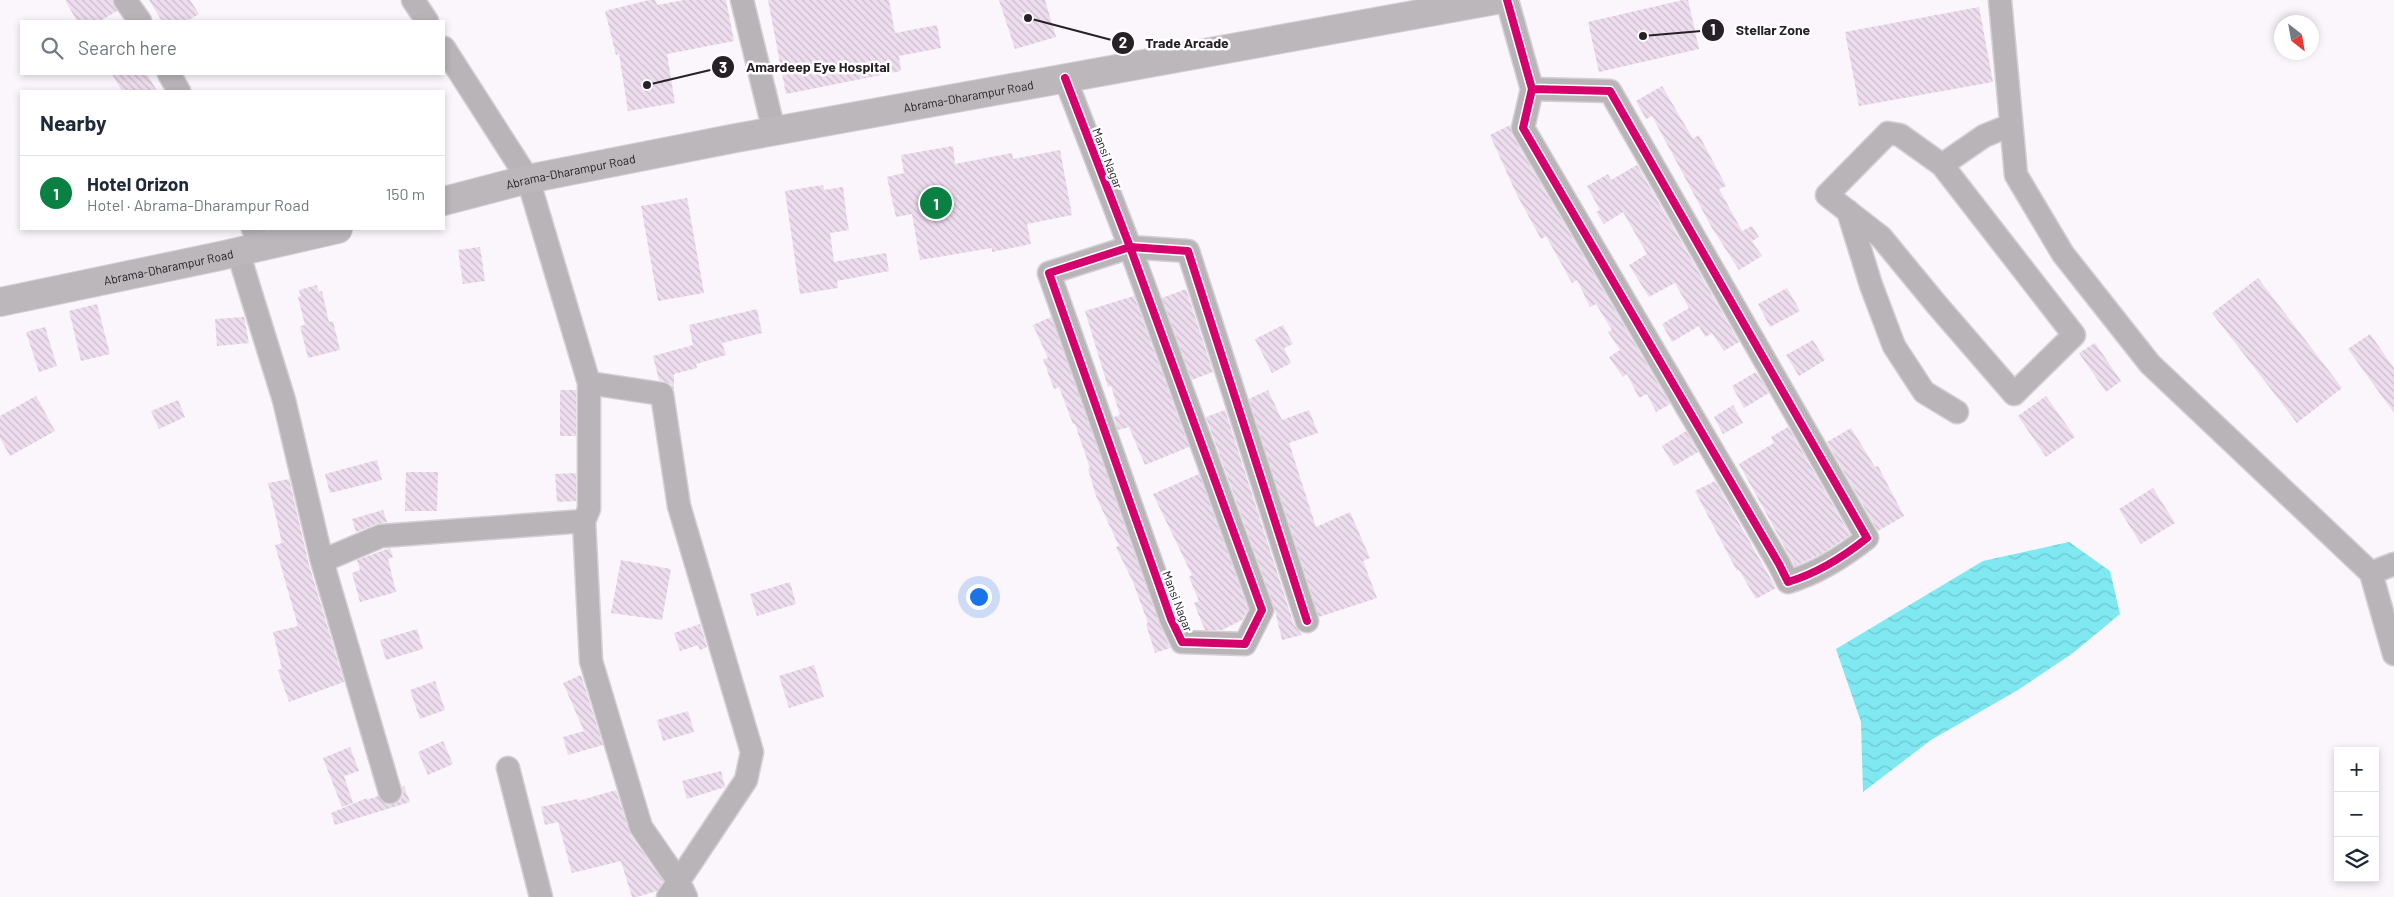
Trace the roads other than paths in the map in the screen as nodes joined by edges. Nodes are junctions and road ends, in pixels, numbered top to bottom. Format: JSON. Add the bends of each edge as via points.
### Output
{"nodes":[{"id":1,"x":125,"y":0,"type":"edge"},
{"id":2,"x":413,"y":0,"type":"edge"},
{"id":3,"x":742,"y":0,"type":"edge"},
{"id":4,"x":1507,"y":0,"type":"edge"},
{"id":5,"x":2000,"y":0,"type":"edge"},
{"id":6,"x":1480,"y":1,"type":"edge"},
{"id":7,"x":139,"y":20,"type":"edge"},
{"id":8,"x":426,"y":20,"type":"edge"},
{"id":9,"x":445,"y":50,"type":"edge"},
{"id":10,"x":170,"y":75,"type":"edge"},
{"id":11,"x":1065,"y":78,"type":"junction"},
{"id":12,"x":1532,"y":89,"type":"junction"},
{"id":13,"x":177,"y":90,"type":"edge"},
{"id":14,"x":2011,"y":125,"type":"junction"},
{"id":15,"x":774,"y":131,"type":"junction"},
{"id":16,"x":1942,"y":165,"type":"junction"},
{"id":17,"x":528,"y":179,"type":"junction"},
{"id":18,"x":445,"y":201,"type":"edge"},
{"id":19,"x":1848,"y":211,"type":"junction"},
{"id":20,"x":332,"y":230,"type":"edge"},
{"id":21,"x":252,"y":243,"type":"edge"},
{"id":22,"x":1130,"y":247,"type":"junction"},
{"id":23,"x":0,"y":302,"type":"edge"},
{"id":24,"x":589,"y":383,"type":"junction"},
{"id":25,"x":1957,"y":412,"type":"dead end"},
{"id":26,"x":584,"y":521,"type":"junction"},
{"id":27,"x":322,"y":561,"type":"junction"},
{"id":28,"x":2394,"y":564,"type":"edge"},
{"id":29,"x":2372,"y":574,"type":"junction"},
{"id":30,"x":1307,"y":621,"type":"dead end"},
{"id":31,"x":2394,"y":654,"type":"edge"},
{"id":32,"x":508,"y":768,"type":"dead end"},
{"id":33,"x":390,"y":792,"type":"dead end"},
{"id":34,"x":678,"y":892,"type":"edge"},
{"id":35,"x":541,"y":897,"type":"edge"}],
"edges":[{"from":1,"to":7,"type":"street"},
{"from":2,"to":8,"type":"street"},
{"from":3,"to":15,"type":"street"},
{"from":4,"to":12,"type":"street"},
{"from":5,"to":14,"type":"street"},
{"from":6,"to":11,"type":"main road","name":"Abrama-Dharampur Road"},
{"from":9,"to":17,"type":"street"},
{"from":10,"to":13,"type":"street"},
{"from":11,"to":15,"type":"main road","name":"Abrama-Dharampur Road"},
{"from":11,"to":22,"type":"street","name":"Mansi Nagar"},
{"from":12,"to":12,"type":"street","via":[[1610,91],[1867,538],[1834,562],[1812,575],[1788,582],[1523,128]]},
{"from":14,"to":16,"type":"street","via":[[1984,136]]},
{"from":14,"to":29,"type":"street","via":[[2016,176],[2063,254],[2144,356]]},
{"from":15,"to":17,"type":"main road","name":"Abrama-Dharampur Road"},
{"from":16,"to":19,"type":"street","via":[[1900,135],[1888,133],[1827,195]]},
{"from":16,"to":19,"type":"street","via":[[2074,335],[2014,394],[1881,237]]},
{"from":17,"to":18,"type":"main road","name":"Abrama-Dharampur Road"},
{"from":17,"to":24,"type":"street"},
{"from":19,"to":25,"type":"street","via":[[1894,346],[1924,392]]},
{"from":20,"to":21,"type":"main road","name":"Abrama-Dharampur Road"},
{"from":21,"to":23,"type":"main road","name":"Abrama-Dharampur Road"},
{"from":21,"to":27,"type":"street"},
{"from":22,"to":22,"type":"street","name":"Mansi Nagar","via":[[1049,273],[1182,642],[1245,644],[1262,610]]},
{"from":22,"to":30,"type":"street","name":"Mansi Nagar","via":[[1188,251]]},
{"from":24,"to":26,"type":"street","via":[[589,509]]},
{"from":24,"to":34,"type":"street","via":[[662,394],[679,506],[752,752],[746,780]]},
{"from":26,"to":27,"type":"street","via":[[381,536]]},
{"from":26,"to":34,"type":"street","via":[[592,661],[641,828]]},
{"from":27,"to":33,"type":"street"},
{"from":28,"to":29,"type":"street"},
{"from":29,"to":31,"type":"street"},
{"from":32,"to":35,"type":"street"}]}
